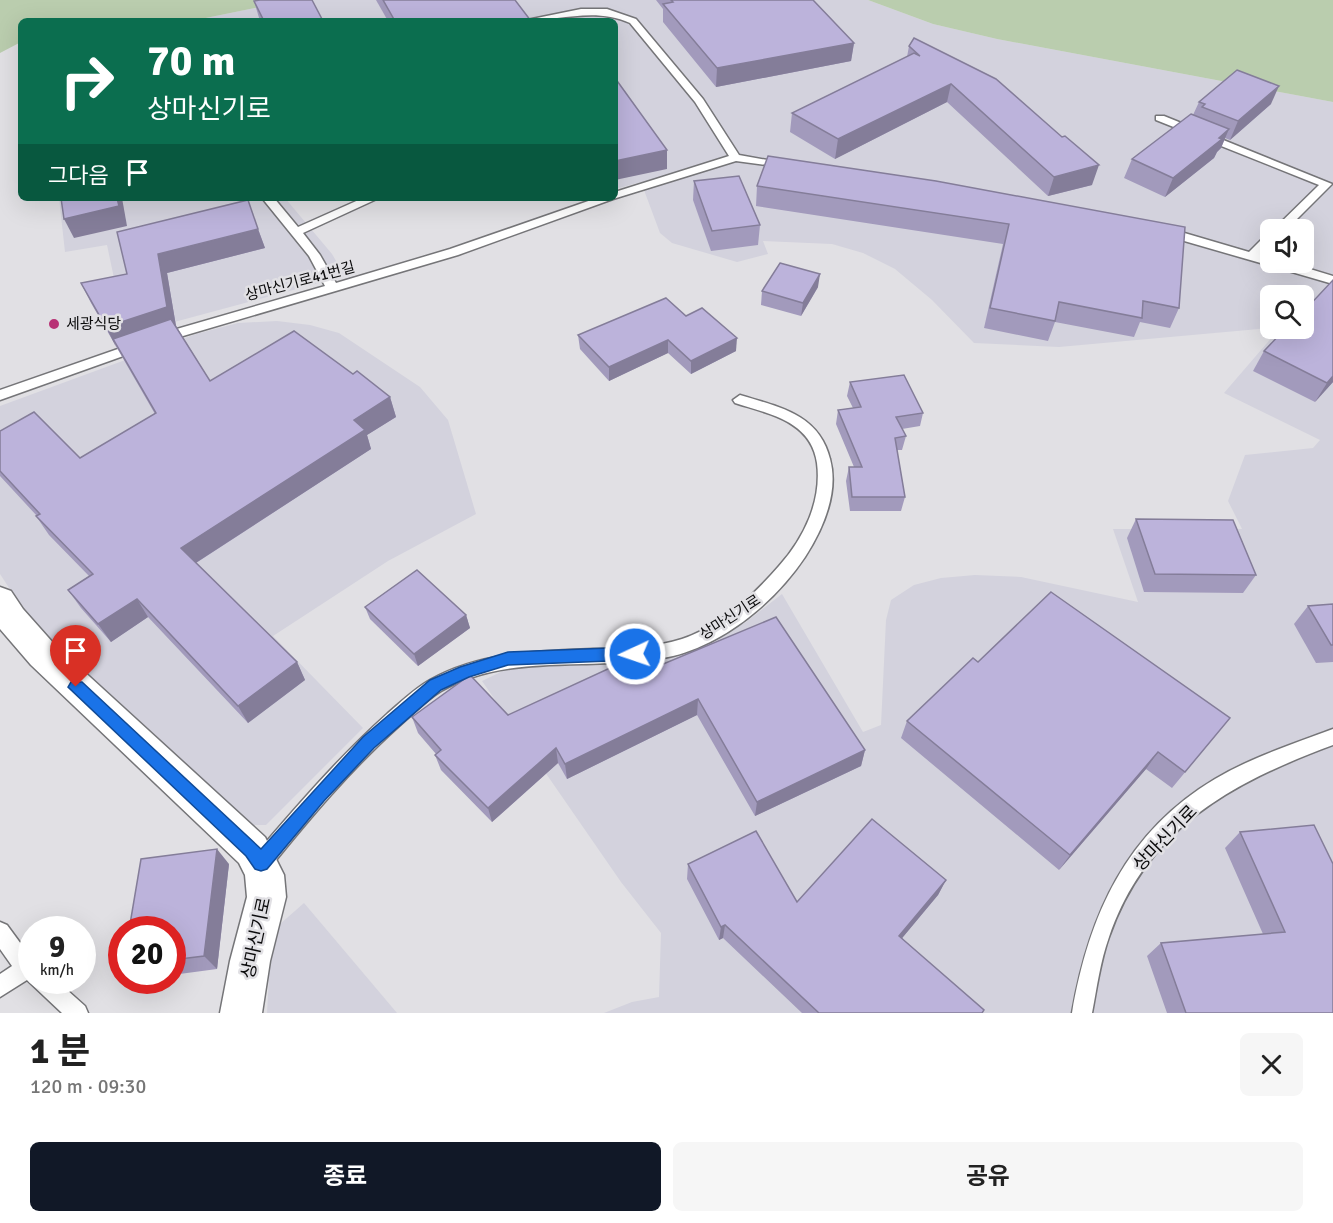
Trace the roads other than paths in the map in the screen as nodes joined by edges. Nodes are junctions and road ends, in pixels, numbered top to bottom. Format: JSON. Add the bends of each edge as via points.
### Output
{"nodes":[{"id":1,"x":548,"y":18,"type":"edge"},
{"id":2,"x":1160,"y":118,"type":"dead end"},
{"id":3,"x":735,"y":158,"type":"junction"},
{"id":4,"x":803,"y":168,"type":"edge"},
{"id":5,"x":618,"y":195,"type":"edge"},
{"id":6,"x":270,"y":201,"type":"edge"},
{"id":7,"x":366,"y":201,"type":"edge"},
{"id":8,"x":599,"y":201,"type":"edge"},
{"id":9,"x":1290,"y":219,"type":"edge"},
{"id":10,"x":1153,"y":228,"type":"edge"},
{"id":11,"x":296,"y":232,"type":"junction"},
{"id":12,"x":1260,"y":247,"type":"edge"},
{"id":13,"x":1251,"y":256,"type":"junction"},
{"id":14,"x":1260,"y":259,"type":"edge"},
{"id":15,"x":1309,"y":273,"type":"edge"},
{"id":16,"x":1333,"y":280,"type":"edge"},
{"id":17,"x":333,"y":289,"type":"junction"},
{"id":18,"x":0,"y":395,"type":"edge"},
{"id":19,"x":740,"y":400,"type":"dead end"},
{"id":20,"x":0,"y":600,"type":"edge"},
{"id":21,"x":1333,"y":737,"type":"edge"},
{"id":22,"x":261,"y":863,"type":"junction"},
{"id":23,"x":0,"y":932,"type":"edge"},
{"id":24,"x":18,"y":955,"type":"edge"},
{"id":25,"x":18,"y":980,"type":"edge"},
{"id":26,"x":0,"y":987,"type":"edge"},
{"id":27,"x":56,"y":994,"type":"edge"},
{"id":28,"x":78,"y":1013,"type":"edge"},
{"id":29,"x":242,"y":1013,"type":"edge"},
{"id":30,"x":1082,"y":1013,"type":"edge"}],
"edges":[{"from":1,"to":3,"type":"lane","via":[[605,10],[633,21],[699,101]]},
{"from":2,"to":9,"type":"lane","via":[[1326,183]]},
{"from":3,"to":4,"type":"lane"},
{"from":3,"to":5,"type":"lane"},
{"from":6,"to":11,"type":"lane"},
{"from":7,"to":11,"type":"lane"},
{"from":8,"to":17,"type":"lane","name":"상마신기로41번길"},
{"from":10,"to":13,"type":"lane"},
{"from":11,"to":17,"type":"lane"},
{"from":12,"to":13,"type":"lane"},
{"from":13,"to":14,"type":"lane"},
{"from":15,"to":16,"type":"lane"},
{"from":17,"to":18,"type":"lane","name":"상마신기로41번길","via":[[176,333]]},
{"from":19,"to":22,"type":"lane","name":"상마신기로","via":[[799,421],[815,433],[822,451],[825,475],[821,514],[794,559],[766,594],[702,636],[673,648],[635,654],[508,659],[435,685],[368,742]]},
{"from":20,"to":22,"type":"street","name":"상마신기로","via":[[11,619],[43,655],[252,850]]},
{"from":21,"to":30,"type":"lane","name":"상마신기로","via":[[1217,787],[1177,820],[1136,864],[1108,915],[1091,963]]},
{"from":22,"to":29,"type":"street","name":"상마신기로","via":[[267,902],[254,943]]},
{"from":23,"to":24,"type":"lane"},
{"from":25,"to":26,"type":"lane"},
{"from":27,"to":28,"type":"lane"}]}
